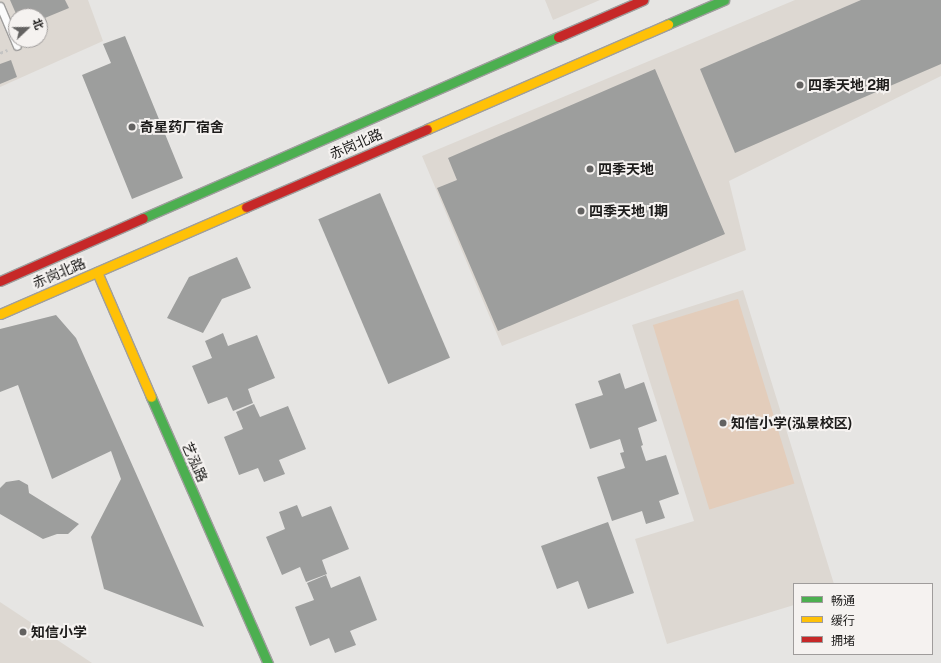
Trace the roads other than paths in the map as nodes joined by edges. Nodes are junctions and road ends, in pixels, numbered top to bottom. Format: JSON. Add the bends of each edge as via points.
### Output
{"nodes":[{"id":1,"x":643,"y":0,"type":"edge"},
{"id":2,"x":724,"y":0,"type":"edge"},
{"id":3,"x":0,"y":6,"type":"edge"},
{"id":4,"x":8,"y":25,"type":"edge"},
{"id":5,"x":97,"y":272,"type":"junction"},
{"id":6,"x":0,"y":281,"type":"edge"},
{"id":7,"x":0,"y":314,"type":"edge"},
{"id":8,"x":268,"y":663,"type":"edge"}],
"edges":[{"from":1,"to":6,"type":"main road","name":"赤岗北路"},
{"from":2,"to":5,"type":"main road","name":"赤岗北路"},
{"from":3,"to":4,"type":"lane"},
{"from":5,"to":7,"type":"main road","name":"赤岗北路"},
{"from":5,"to":8,"type":"main road","name":"艺泓路"}]}
